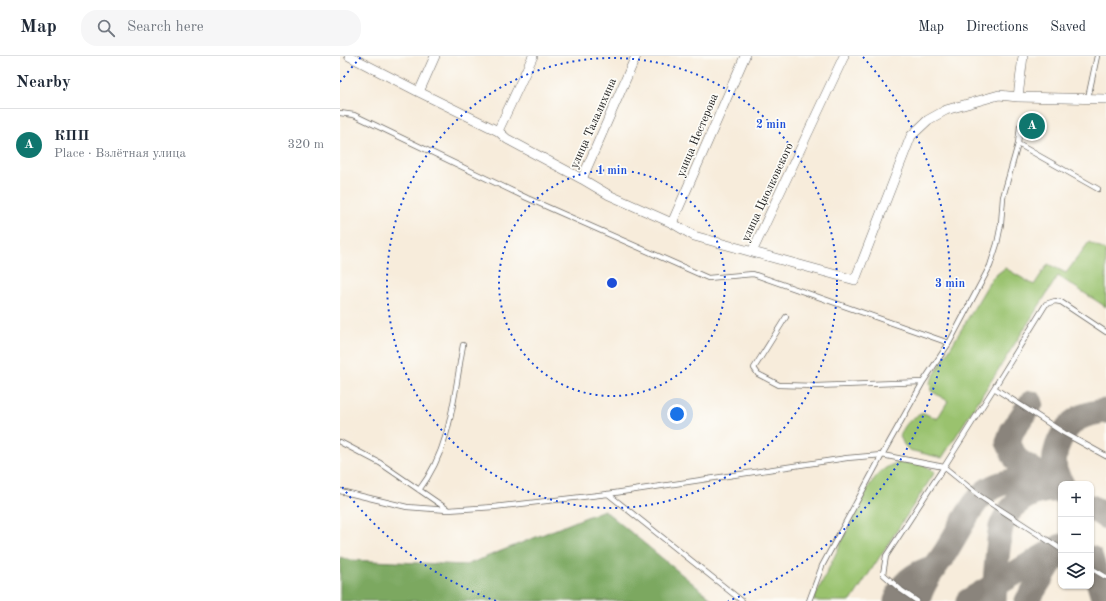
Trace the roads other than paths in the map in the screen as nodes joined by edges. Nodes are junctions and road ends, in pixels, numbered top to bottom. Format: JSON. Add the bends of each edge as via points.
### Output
{"nodes":[{"id":1,"x":349,"y":56,"type":"edge"},
{"id":2,"x":435,"y":56,"type":"edge"},
{"id":3,"x":533,"y":56,"type":"edge"},
{"id":4,"x":636,"y":56,"type":"edge"},
{"id":5,"x":745,"y":56,"type":"edge"},
{"id":6,"x":844,"y":56,"type":"edge"},
{"id":7,"x":1023,"y":56,"type":"edge"},
{"id":8,"x":1097,"y":56,"type":"edge"},
{"id":9,"x":419,"y":92,"type":"junction"},
{"id":10,"x":1018,"y":97,"type":"junction"},
{"id":11,"x":1088,"y":98,"type":"junction"},
{"id":12,"x":1106,"y":100,"type":"edge"},
{"id":13,"x":340,"y":113,"type":"edge"},
{"id":14,"x":1020,"y":126,"type":"dead end"},
{"id":15,"x":498,"y":131,"type":"junction"},
{"id":16,"x":1018,"y":144,"type":"junction"},
{"id":17,"x":582,"y":179,"type":"junction"},
{"id":18,"x":1098,"y":189,"type":"dead end"},
{"id":19,"x":672,"y":223,"type":"junction"},
{"id":20,"x":752,"y":252,"type":"junction"},
{"id":21,"x":786,"y":317,"type":"dead end"},
{"id":22,"x":1106,"y":332,"type":"edge"},
{"id":23,"x":949,"y":343,"type":"junction"},
{"id":24,"x":463,"y":345,"type":"dead end"},
{"id":25,"x":923,"y":382,"type":"junction"},
{"id":26,"x":994,"y":388,"type":"junction"},
{"id":27,"x":340,"y":442,"type":"edge"},
{"id":28,"x":882,"y":455,"type":"junction"},
{"id":29,"x":1106,"y":456,"type":"edge"},
{"id":30,"x":944,"y":467,"type":"junction"},
{"id":31,"x":419,"y":490,"type":"junction"},
{"id":32,"x":340,"y":491,"type":"edge"},
{"id":33,"x":608,"y":494,"type":"junction"},
{"id":34,"x":448,"y":510,"type":"junction"},
{"id":35,"x":1058,"y":547,"type":"edge"},
{"id":36,"x":1094,"y":570,"type":"edge"},
{"id":37,"x":1106,"y":577,"type":"edge"},
{"id":38,"x":742,"y":601,"type":"edge"},
{"id":39,"x":809,"y":601,"type":"edge"},
{"id":40,"x":917,"y":601,"type":"edge"}],
"edges":[{"from":1,"to":9,"type":"street"},
{"from":2,"to":9,"type":"street"},
{"from":3,"to":15,"type":"street"},
{"from":4,"to":17,"type":"street","name":"улица Талалихина"},
{"from":5,"to":19,"type":"street","name":"улица Нестерова"},
{"from":6,"to":20,"type":"street","name":"улица Циолковского"},
{"from":7,"to":10,"type":"street"},
{"from":8,"to":11,"type":"lane"},
{"from":9,"to":15,"type":"street"},
{"from":10,"to":11,"type":"street"},
{"from":10,"to":20,"type":"street","via":[[999,95],[946,110],[928,120],[911,136],[856,280]]},
{"from":11,"to":12,"type":"street"},
{"from":13,"to":23,"type":"lane","via":[[354,115],[527,198],[708,278],[753,274]]},
{"from":14,"to":16,"type":"lane"},
{"from":15,"to":17,"type":"street","via":[[507,139]]},
{"from":16,"to":18,"type":"lane"},
{"from":16,"to":23,"type":"lane","via":[[1003,197],[998,244],[990,266]]},
{"from":17,"to":19,"type":"street","via":[[609,195]]},
{"from":19,"to":20,"type":"street","via":[[694,236]]},
{"from":21,"to":25,"type":"lane","via":[[754,368],[758,374],[779,385]]},
{"from":22,"to":26,"type":"lane","via":[[1061,302],[1046,304]]},
{"from":23,"to":25,"type":"lane"},
{"from":24,"to":31,"type":"lane","via":[[448,428],[440,454]]},
{"from":25,"to":28,"type":"lane"},
{"from":26,"to":29,"type":"lane","via":[[1064,433]]},
{"from":26,"to":30,"type":"lane"},
{"from":27,"to":31,"type":"lane","via":[[380,463]]},
{"from":28,"to":30,"type":"lane"},
{"from":28,"to":33,"type":"lane"},
{"from":28,"to":39,"type":"lane","via":[[822,566]]},
{"from":30,"to":35,"type":"lane","via":[[981,497]]},
{"from":30,"to":40,"type":"lane","via":[[886,556],[883,574]]},
{"from":31,"to":34,"type":"lane"},
{"from":32,"to":34,"type":"lane","via":[[407,507]]},
{"from":33,"to":34,"type":"lane","via":[[494,508]]},
{"from":33,"to":38,"type":"lane"},
{"from":36,"to":37,"type":"lane"}]}
